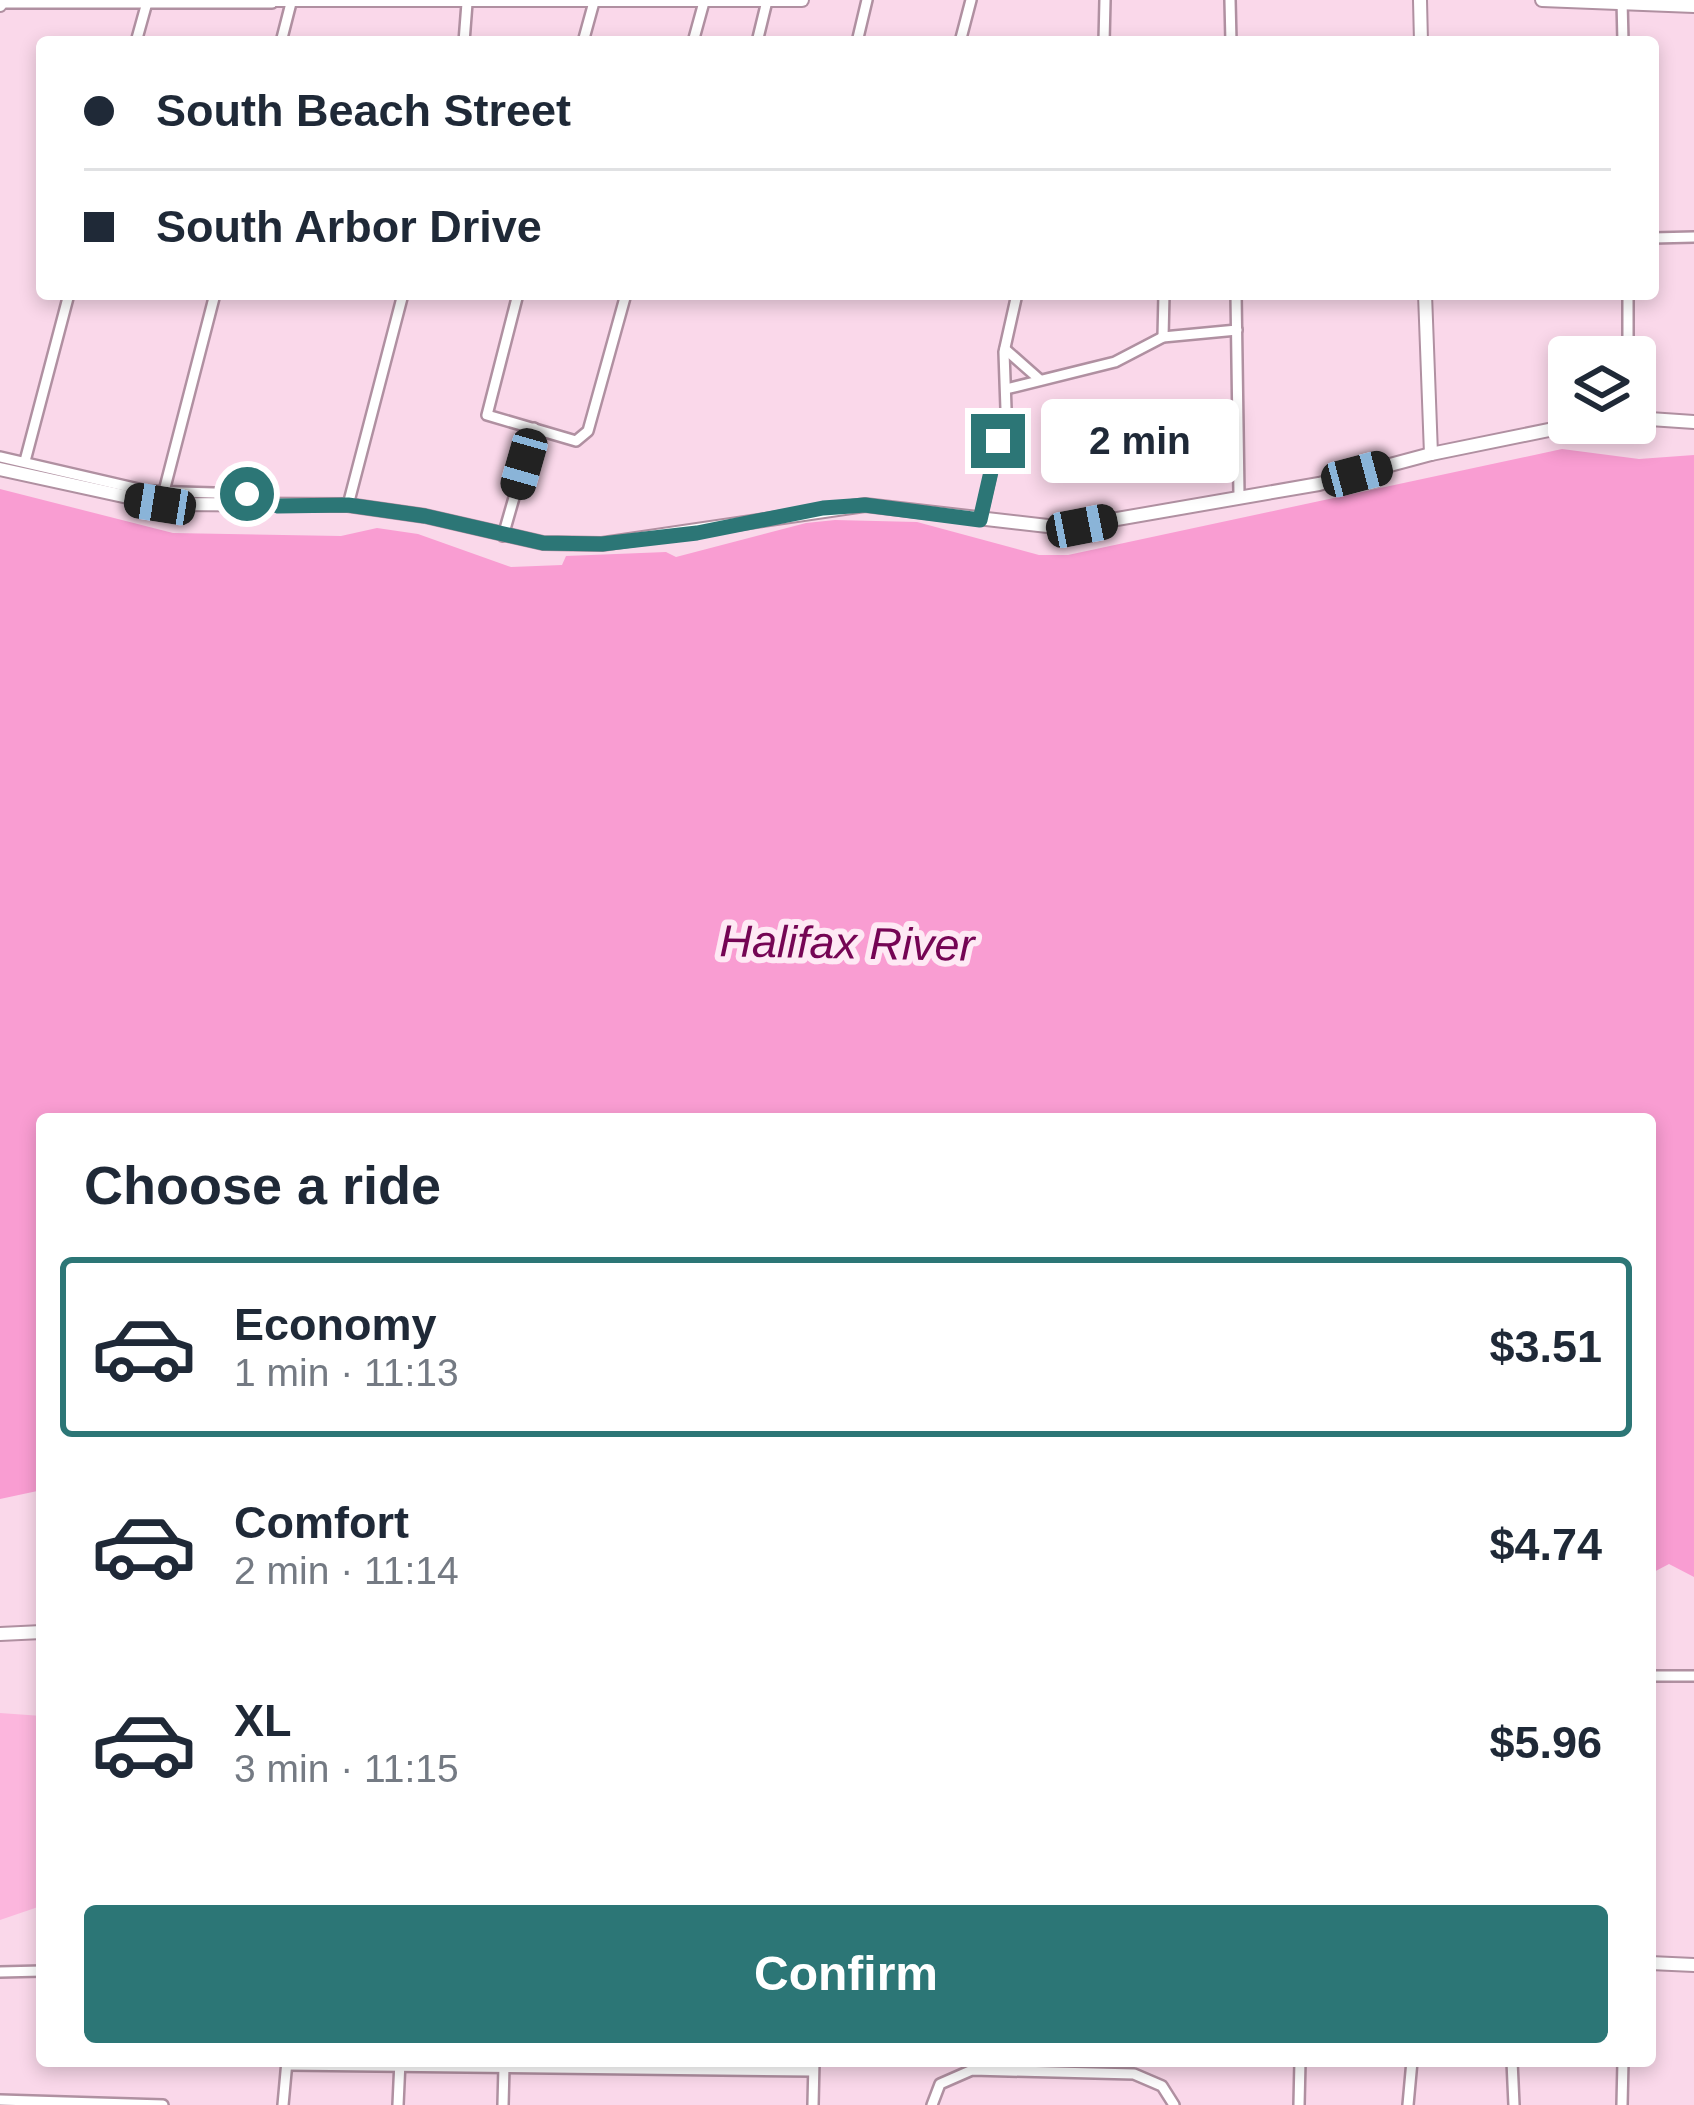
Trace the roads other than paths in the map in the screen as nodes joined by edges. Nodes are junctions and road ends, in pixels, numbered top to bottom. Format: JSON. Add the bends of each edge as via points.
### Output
{"nodes":[{"id":1,"x":802,"y":0,"type":"edge"},
{"id":2,"x":867,"y":0,"type":"edge"},
{"id":3,"x":971,"y":0,"type":"edge"},
{"id":4,"x":1105,"y":0,"type":"edge"},
{"id":5,"x":1230,"y":0,"type":"edge"},
{"id":6,"x":1420,"y":0,"type":"edge"},
{"id":7,"x":1542,"y":0,"type":"edge"},
{"id":8,"x":766,"y":1,"type":"edge"},
{"id":9,"x":269,"y":2,"type":"edge"},
{"id":10,"x":313,"y":2,"type":"edge"},
{"id":11,"x":594,"y":2,"type":"edge"},
{"id":12,"x":704,"y":2,"type":"edge"},
{"id":13,"x":1622,"y":2,"type":"edge"},
{"id":14,"x":1,"y":3,"type":"edge"},
{"id":15,"x":291,"y":3,"type":"junction"},
{"id":16,"x":467,"y":3,"type":"edge"},
{"id":17,"x":146,"y":6,"type":"junction"},
{"id":18,"x":1694,"y":6,"type":"edge"},
{"id":19,"x":138,"y":36,"type":"edge"},
{"id":20,"x":283,"y":36,"type":"edge"},
{"id":21,"x":464,"y":36,"type":"edge"},
{"id":22,"x":585,"y":36,"type":"edge"},
{"id":23,"x":695,"y":36,"type":"edge"},
{"id":24,"x":758,"y":36,"type":"edge"},
{"id":25,"x":858,"y":36,"type":"edge"},
{"id":26,"x":962,"y":36,"type":"edge"},
{"id":27,"x":1105,"y":36,"type":"edge"},
{"id":28,"x":1231,"y":36,"type":"edge"},
{"id":29,"x":1421,"y":36,"type":"edge"},
{"id":30,"x":1623,"y":36,"type":"edge"},
{"id":31,"x":1694,"y":237,"type":"edge"},
{"id":32,"x":1659,"y":238,"type":"edge"},
{"id":33,"x":67,"y":300,"type":"edge"},
{"id":34,"x":213,"y":300,"type":"edge"},
{"id":35,"x":402,"y":300,"type":"edge"},
{"id":36,"x":516,"y":300,"type":"edge"},
{"id":37,"x":624,"y":300,"type":"edge"},
{"id":38,"x":1016,"y":300,"type":"edge"},
{"id":39,"x":1164,"y":300,"type":"edge"},
{"id":40,"x":1236,"y":300,"type":"edge"},
{"id":41,"x":1425,"y":300,"type":"edge"},
{"id":42,"x":1628,"y":300,"type":"edge"},
{"id":43,"x":1237,"y":330,"type":"junction"},
{"id":44,"x":1628,"y":336,"type":"edge"},
{"id":45,"x":1163,"y":337,"type":"junction"},
{"id":46,"x":1005,"y":350,"type":"junction"},
{"id":47,"x":1039,"y":379,"type":"junction"},
{"id":48,"x":1006,"y":389,"type":"junction"},
{"id":49,"x":1656,"y":419,"type":"edge"},
{"id":50,"x":1694,"y":422,"type":"edge"},
{"id":51,"x":534,"y":428,"type":"junction"},
{"id":52,"x":1548,"y":430,"type":"edge"},
{"id":53,"x":1431,"y":454,"type":"junction"},
{"id":54,"x":0,"y":457,"type":"edge"},
{"id":55,"x":24,"y":466,"type":"junction"},
{"id":56,"x":0,"y":469,"type":"edge"},
{"id":57,"x":1239,"y":495,"type":"junction"},
{"id":58,"x":162,"y":498,"type":"junction"},
{"id":59,"x":348,"y":505,"type":"junction"},
{"id":60,"x":980,"y":520,"type":"junction"},
{"id":61,"x":503,"y":536,"type":"junction"},
{"id":62,"x":36,"y":1632,"type":"edge"},
{"id":63,"x":0,"y":1634,"type":"edge"},
{"id":64,"x":1656,"y":1676,"type":"edge"},
{"id":65,"x":1694,"y":1676,"type":"edge"},
{"id":66,"x":1656,"y":1964,"type":"edge"},
{"id":67,"x":1694,"y":1965,"type":"edge"},
{"id":68,"x":36,"y":1971,"type":"edge"},
{"id":69,"x":0,"y":1972,"type":"edge"},
{"id":70,"x":287,"y":2067,"type":"edge"},
{"id":71,"x":400,"y":2067,"type":"edge"},
{"id":72,"x":504,"y":2067,"type":"edge"},
{"id":73,"x":813,"y":2067,"type":"edge"},
{"id":74,"x":1097,"y":2067,"type":"edge"},
{"id":75,"x":1300,"y":2067,"type":"edge"},
{"id":76,"x":1411,"y":2067,"type":"edge"},
{"id":77,"x":1512,"y":2067,"type":"edge"},
{"id":78,"x":1623,"y":2067,"type":"edge"},
{"id":79,"x":0,"y":2100,"type":"edge"},
{"id":80,"x":164,"y":2105,"type":"edge"},
{"id":81,"x":283,"y":2105,"type":"edge"},
{"id":82,"x":398,"y":2105,"type":"edge"},
{"id":83,"x":503,"y":2105,"type":"edge"},
{"id":84,"x":813,"y":2105,"type":"edge"},
{"id":85,"x":932,"y":2105,"type":"edge"},
{"id":86,"x":1174,"y":2105,"type":"edge"},
{"id":87,"x":1299,"y":2105,"type":"edge"},
{"id":88,"x":1408,"y":2105,"type":"edge"},
{"id":89,"x":1514,"y":2105,"type":"edge"},
{"id":90,"x":1622,"y":2105,"type":"edge"}],
"edges":[{"from":1,"to":8,"type":"street"},
{"from":2,"to":25,"type":"street"},
{"from":3,"to":26,"type":"street"},
{"from":4,"to":27,"type":"street"},
{"from":5,"to":28,"type":"street"},
{"from":6,"to":29,"type":"street"},
{"from":7,"to":13,"type":"street"},
{"from":8,"to":12,"type":"street"},
{"from":8,"to":24,"type":"street"},
{"from":9,"to":15,"type":"street"},
{"from":9,"to":17,"type":"street"},
{"from":10,"to":15,"type":"street"},
{"from":10,"to":16,"type":"street"},
{"from":11,"to":12,"type":"street"},
{"from":11,"to":16,"type":"street"},
{"from":11,"to":22,"type":"street"},
{"from":12,"to":23,"type":"street"},
{"from":13,"to":18,"type":"street"},
{"from":13,"to":30,"type":"street"},
{"from":14,"to":17,"type":"street"},
{"from":15,"to":20,"type":"street"},
{"from":16,"to":21,"type":"street"},
{"from":17,"to":19,"type":"street"},
{"from":31,"to":32,"type":"street"},
{"from":33,"to":55,"type":"street"},
{"from":34,"to":58,"type":"street"},
{"from":35,"to":59,"type":"street"},
{"from":36,"to":51,"type":"street","via":[[487,415]]},
{"from":37,"to":51,"type":"street","via":[[588,431],[576,441]]},
{"from":38,"to":46,"type":"street"},
{"from":39,"to":45,"type":"street"},
{"from":40,"to":43,"type":"street"},
{"from":41,"to":53,"type":"street"},
{"from":42,"to":44,"type":"street"},
{"from":43,"to":45,"type":"street"},
{"from":43,"to":57,"type":"street"},
{"from":45,"to":47,"type":"street","via":[[1115,362]]},
{"from":46,"to":47,"type":"street"},
{"from":46,"to":48,"type":"street"},
{"from":47,"to":48,"type":"street"},
{"from":48,"to":60,"type":"street"},
{"from":49,"to":50,"type":"street"},
{"from":51,"to":61,"type":"street"},
{"from":52,"to":53,"type":"street"},
{"from":53,"to":57,"type":"street"},
{"from":54,"to":55,"type":"street"},
{"from":55,"to":56,"type":"street"},
{"from":55,"to":58,"type":"street"},
{"from":57,"to":60,"type":"street","via":[[1065,528]]},
{"from":58,"to":59,"type":"street"},
{"from":59,"to":61,"type":"street"},
{"from":60,"to":61,"type":"street","via":[[865,505],[602,544]]},
{"from":62,"to":63,"type":"street"},
{"from":64,"to":65,"type":"street"},
{"from":66,"to":67,"type":"street"},
{"from":68,"to":69,"type":"street"},
{"from":70,"to":81,"type":"street"},
{"from":71,"to":82,"type":"street"},
{"from":72,"to":83,"type":"street"},
{"from":73,"to":84,"type":"street"},
{"from":74,"to":85,"type":"street","via":[[959,2073],[940,2084]]},
{"from":74,"to":86,"type":"street","via":[[1143,2076]]},
{"from":75,"to":87,"type":"street"},
{"from":76,"to":88,"type":"street"},
{"from":77,"to":89,"type":"street"},
{"from":78,"to":90,"type":"street"},
{"from":79,"to":80,"type":"street"}]}
